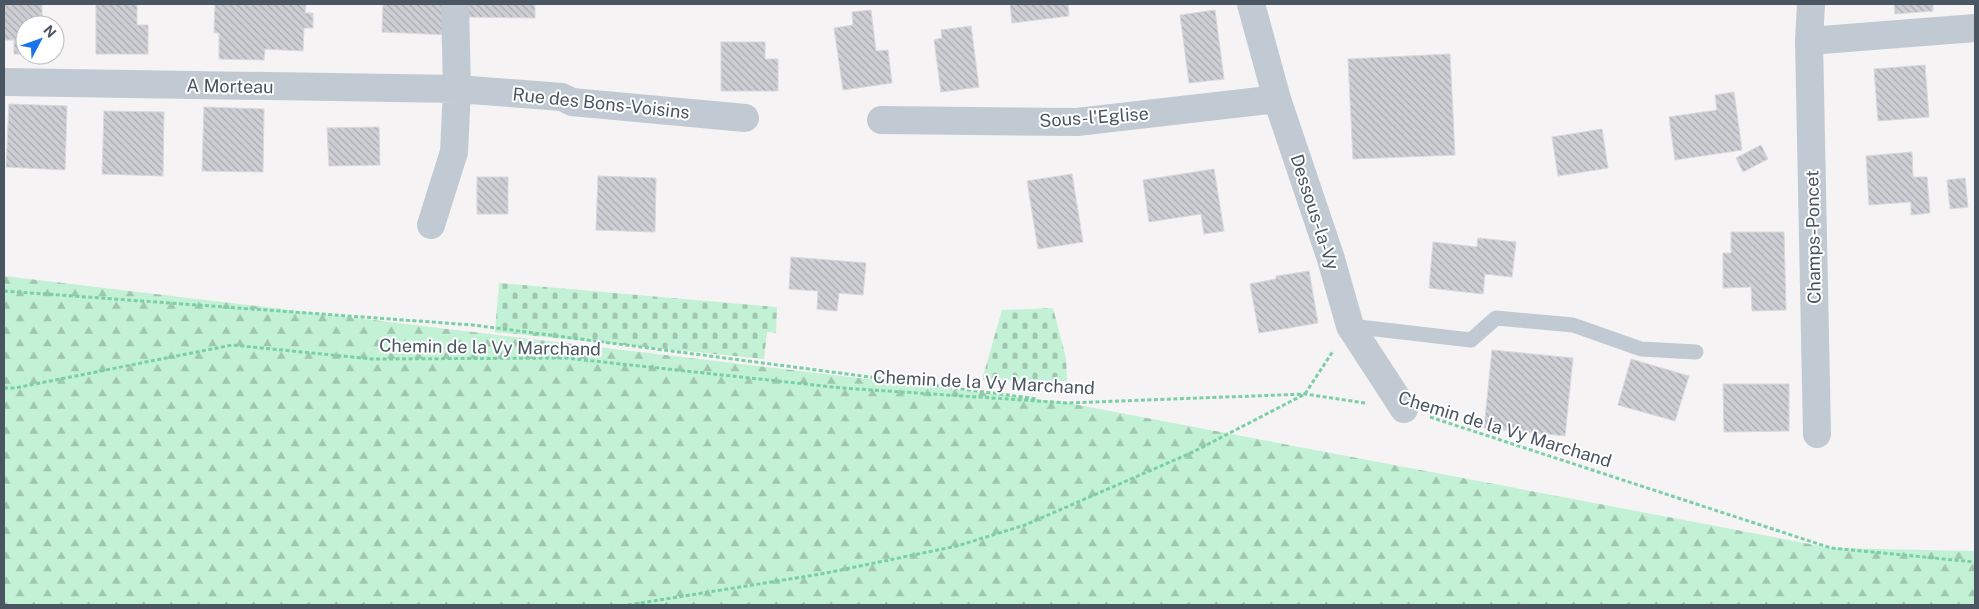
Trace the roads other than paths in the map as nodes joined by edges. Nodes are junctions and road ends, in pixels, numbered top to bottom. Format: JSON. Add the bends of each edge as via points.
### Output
{"nodes":[{"id":1,"x":455,"y":4,"type":"edge"},
{"id":2,"x":1251,"y":4,"type":"edge"},
{"id":3,"x":1811,"y":4,"type":"edge"},
{"id":4,"x":1975,"y":28,"type":"edge"},
{"id":5,"x":1809,"y":41,"type":"junction"},
{"id":6,"x":4,"y":82,"type":"edge"},
{"id":7,"x":457,"y":89,"type":"junction"},
{"id":8,"x":1277,"y":99,"type":"junction"},
{"id":9,"x":744,"y":118,"type":"dead end"},
{"id":10,"x":881,"y":120,"type":"dead end"},
{"id":11,"x":431,"y":225,"type":"dead end"},
{"id":12,"x":1350,"y":326,"type":"junction"},
{"id":13,"x":1696,"y":352,"type":"dead end"},
{"id":14,"x":1404,"y":409,"type":"road end"},
{"id":15,"x":1817,"y":434,"type":"dead end"}],
"edges":[{"from":1,"to":7,"type":"street"},
{"from":2,"to":8,"type":"street","name":"Dessous-la-Vy"},
{"from":3,"to":5,"type":"street","name":"Champs-Poncet"},
{"from":4,"to":5,"type":"street"},
{"from":5,"to":15,"type":"street","name":"Champs-Poncet"},
{"from":6,"to":7,"type":"street","name":"A Morteau"},
{"from":7,"to":9,"type":"street","name":"Rue des Bons-Voisins"},
{"from":7,"to":11,"type":"street","via":[[454,152]]},
{"from":8,"to":10,"type":"street","name":"Sous-l'Eglise","via":[[1077,122]]},
{"from":8,"to":12,"type":"street","name":"Dessous-la-Vy"},
{"from":12,"to":13,"type":"lane","via":[[1472,340],[1496,318],[1573,325],[1641,348]]},
{"from":12,"to":14,"type":"street","name":"Dessous-la-Vy"}]}
